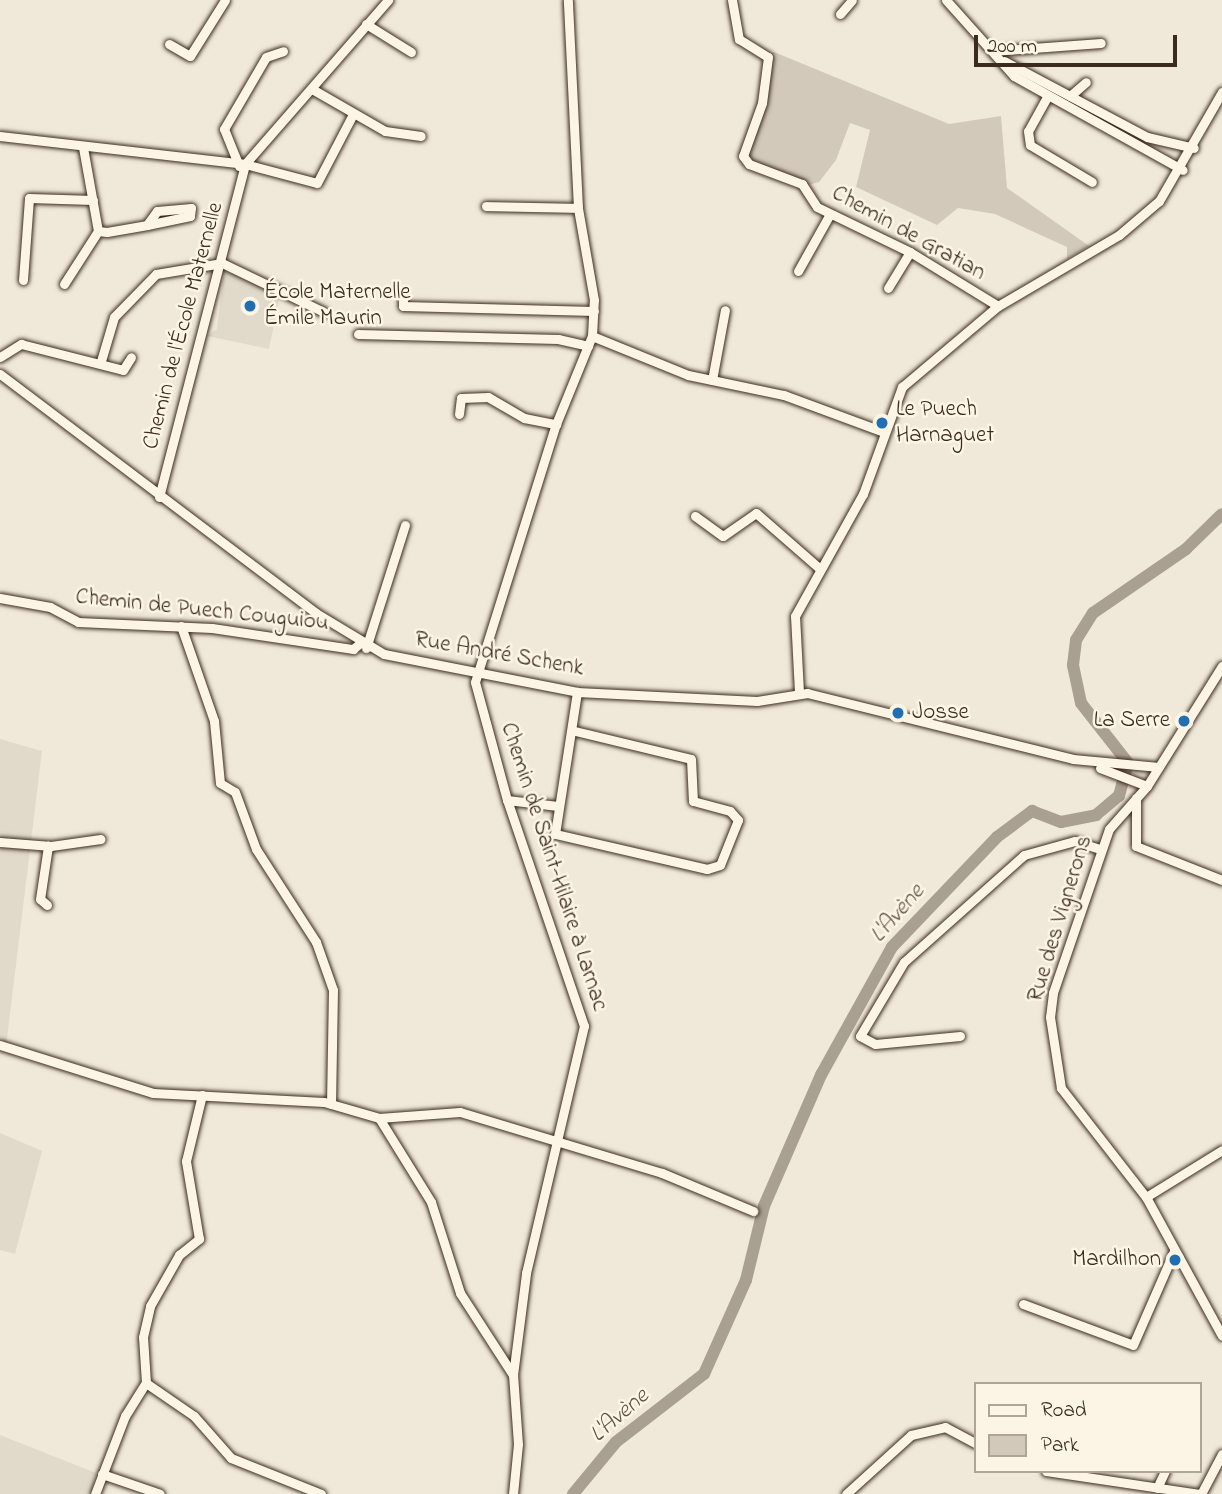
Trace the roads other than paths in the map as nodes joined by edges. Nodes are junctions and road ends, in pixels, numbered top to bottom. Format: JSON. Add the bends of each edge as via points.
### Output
{"nodes":[{"id":1,"x":225,"y":0,"type":"edge"},
{"id":2,"x":388,"y":0,"type":"edge"},
{"id":3,"x":568,"y":0,"type":"edge"},
{"id":4,"x":732,"y":0,"type":"edge"},
{"id":5,"x":852,"y":0,"type":"edge"},
{"id":6,"x":946,"y":0,"type":"edge"},
{"id":7,"x":840,"y":14,"type":"dead end"},
{"id":8,"x":366,"y":24,"type":"junction"},
{"id":9,"x":1101,"y":43,"type":"dead end"},
{"id":10,"x":169,"y":44,"type":"dead end"},
{"id":11,"x":283,"y":51,"type":"dead end"},
{"id":12,"x":992,"y":51,"type":"junction"},
{"id":13,"x":411,"y":52,"type":"dead end"},
{"id":14,"x":999,"y":59,"type":"junction"},
{"id":15,"x":1086,"y":82,"type":"dead end"},
{"id":16,"x":312,"y":89,"type":"junction"},
{"id":17,"x":1222,"y":92,"type":"edge"},
{"id":18,"x":1070,"y":96,"type":"junction"},
{"id":19,"x":1047,"y":97,"type":"junction"},
{"id":20,"x":353,"y":114,"type":"junction"},
{"id":21,"x":0,"y":136,"type":"edge"},
{"id":22,"x":421,"y":136,"type":"dead end"},
{"id":23,"x":83,"y":148,"type":"junction"},
{"id":24,"x":1194,"y":148,"type":"junction"},
{"id":25,"x":242,"y":165,"type":"junction"},
{"id":26,"x":1183,"y":170,"type":"junction"},
{"id":27,"x":1092,"y":182,"type":"dead end"},
{"id":28,"x":93,"y":200,"type":"junction"},
{"id":29,"x":486,"y":206,"type":"dead end"},
{"id":30,"x":578,"y":208,"type":"junction"},
{"id":31,"x":830,"y":214,"type":"junction"},
{"id":32,"x":147,"y":225,"type":"dead end"},
{"id":33,"x":98,"y":231,"type":"junction"},
{"id":34,"x":910,"y":252,"type":"junction"},
{"id":35,"x":222,"y":263,"type":"junction"},
{"id":36,"x":798,"y":271,"type":"dead end"},
{"id":37,"x":23,"y":280,"type":"dead end"},
{"id":38,"x":64,"y":284,"type":"dead end"},
{"id":39,"x":888,"y":288,"type":"dead end"},
{"id":40,"x":403,"y":300,"type":"dead end"},
{"id":41,"x":998,"y":306,"type":"junction"},
{"id":42,"x":725,"y":310,"type":"dead end"},
{"id":43,"x":594,"y":311,"type":"junction"},
{"id":44,"x":324,"y":312,"type":"dead end"},
{"id":45,"x":358,"y":334,"type":"dead end"},
{"id":46,"x":590,"y":341,"type":"junction"},
{"id":47,"x":0,"y":357,"type":"edge"},
{"id":48,"x":131,"y":357,"type":"dead end"},
{"id":49,"x":101,"y":361,"type":"junction"},
{"id":50,"x":0,"y":374,"type":"edge"},
{"id":51,"x":712,"y":380,"type":"junction"},
{"id":52,"x":459,"y":414,"type":"dead end"},
{"id":53,"x":556,"y":424,"type":"junction"},
{"id":54,"x":884,"y":432,"type":"junction"},
{"id":55,"x":159,"y":497,"type":"junction"},
{"id":56,"x":695,"y":516,"type":"dead end"},
{"id":57,"x":405,"y":525,"type":"dead end"},
{"id":58,"x":820,"y":569,"type":"junction"},
{"id":59,"x":0,"y":598,"type":"edge"},
{"id":60,"x":181,"y":626,"type":"junction"},
{"id":61,"x":363,"y":646,"type":"junction"},
{"id":62,"x":1222,"y":666,"type":"edge"},
{"id":63,"x":477,"y":671,"type":"junction"},
{"id":64,"x":577,"y":692,"type":"junction"},
{"id":65,"x":799,"y":692,"type":"junction"},
{"id":66,"x":575,"y":731,"type":"junction"},
{"id":67,"x":1159,"y":767,"type":"junction"},
{"id":68,"x":1117,"y":770,"type":"junction"},
{"id":69,"x":1147,"y":786,"type":"junction"},
{"id":70,"x":1136,"y":798,"type":"junction"},
{"id":71,"x":507,"y":800,"type":"junction"},
{"id":72,"x":558,"y":806,"type":"junction"},
{"id":73,"x":101,"y":839,"type":"dead end"},
{"id":74,"x":0,"y":842,"type":"edge"},
{"id":75,"x":48,"y":846,"type":"junction"},
{"id":76,"x":1100,"y":849,"type":"junction"},
{"id":77,"x":1222,"y":880,"type":"edge"},
{"id":78,"x":47,"y":905,"type":"dead end"},
{"id":79,"x":960,"y":1036,"type":"dead end"},
{"id":80,"x":0,"y":1045,"type":"edge"},
{"id":81,"x":202,"y":1095,"type":"junction"},
{"id":82,"x":331,"y":1104,"type":"junction"},
{"id":83,"x":379,"y":1118,"type":"junction"},
{"id":84,"x":553,"y":1144,"type":"junction"},
{"id":85,"x":1222,"y":1150,"type":"edge"},
{"id":86,"x":1146,"y":1196,"type":"junction"},
{"id":87,"x":753,"y":1211,"type":"dead end"},
{"id":88,"x":1174,"y":1251,"type":"junction"},
{"id":89,"x":1023,"y":1304,"type":"dead end"},
{"id":90,"x":1222,"y":1336,"type":"edge"},
{"id":91,"x":513,"y":1375,"type":"junction"},
{"id":92,"x":146,"y":1382,"type":"junction"},
{"id":93,"x":974,"y":1443,"type":"edge"},
{"id":94,"x":1222,"y":1454,"type":"edge"},
{"id":95,"x":1059,"y":1473,"type":"edge"},
{"id":96,"x":1164,"y":1473,"type":"edge"},
{"id":97,"x":102,"y":1474,"type":"junction"},
{"id":98,"x":1157,"y":1488,"type":"junction"},
{"id":99,"x":95,"y":1494,"type":"edge"},
{"id":100,"x":160,"y":1494,"type":"edge"},
{"id":101,"x":321,"y":1494,"type":"edge"},
{"id":102,"x":513,"y":1494,"type":"edge"},
{"id":103,"x":846,"y":1494,"type":"edge"},
{"id":104,"x":1200,"y":1494,"type":"edge"}],
"edges":[{"from":1,"to":10,"type":"street","via":[[190,56]]},
{"from":2,"to":8,"type":"street"},
{"from":3,"to":30,"type":"street"},
{"from":4,"to":31,"type":"street","name":"Chemin de Gratian","via":[[739,38],[768,57],[762,103],[743,156],[802,184]]},
{"from":5,"to":7,"type":"street"},
{"from":6,"to":12,"type":"street"},
{"from":8,"to":13,"type":"street"},
{"from":8,"to":16,"type":"street"},
{"from":9,"to":12,"type":"street"},
{"from":11,"to":25,"type":"street","via":[[266,57],[225,129]]},
{"from":12,"to":14,"type":"street"},
{"from":14,"to":18,"type":"street"},
{"from":14,"to":19,"type":"street"},
{"from":15,"to":18,"type":"street"},
{"from":16,"to":20,"type":"street"},
{"from":16,"to":25,"type":"street"},
{"from":17,"to":24,"type":"street"},
{"from":18,"to":24,"type":"street","via":[[1147,137]]},
{"from":19,"to":26,"type":"street"},
{"from":19,"to":27,"type":"street","via":[[1028,131],[1030,145]]},
{"from":20,"to":22,"type":"street","via":[[385,131]]},
{"from":20,"to":25,"type":"street","via":[[317,183]]},
{"from":21,"to":23,"type":"street"},
{"from":23,"to":25,"type":"street"},
{"from":23,"to":28,"type":"street"},
{"from":24,"to":26,"type":"street"},
{"from":25,"to":35,"type":"street","name":"Chemin de l'École Maternelle"},
{"from":26,"to":41,"type":"street","via":[[1159,201],[1119,235]]},
{"from":28,"to":33,"type":"street"},
{"from":28,"to":37,"type":"street","via":[[29,198]]},
{"from":29,"to":30,"type":"street"},
{"from":30,"to":43,"type":"street"},
{"from":31,"to":34,"type":"street","name":"Chemin de Gratian"},
{"from":31,"to":36,"type":"street"},
{"from":32,"to":33,"type":"street"},
{"from":33,"to":38,"type":"street"},
{"from":34,"to":39,"type":"street"},
{"from":34,"to":41,"type":"street","name":"Chemin de Gratian"},
{"from":35,"to":44,"type":"street"},
{"from":35,"to":49,"type":"street","via":[[159,272],[114,317]]},
{"from":35,"to":55,"type":"street","name":"Chemin de l'École Maternelle"},
{"from":40,"to":43,"type":"street","via":[[402,306]]},
{"from":41,"to":54,"type":"street","via":[[902,387]]},
{"from":42,"to":51,"type":"street"},
{"from":43,"to":46,"type":"street"},
{"from":45,"to":46,"type":"street","via":[[384,339]]},
{"from":46,"to":51,"type":"street"},
{"from":46,"to":53,"type":"street"},
{"from":47,"to":49,"type":"street","via":[[22,344]]},
{"from":48,"to":49,"type":"street","via":[[123,370]]},
{"from":50,"to":55,"type":"street","name":"Rue André Schenk"},
{"from":51,"to":54,"type":"street","via":[[783,395]]},
{"from":52,"to":53,"type":"street","via":[[461,398],[488,397],[524,418]]},
{"from":53,"to":63,"type":"street"},
{"from":54,"to":58,"type":"street","via":[[863,494]]},
{"from":55,"to":61,"type":"street","name":"Rue André Schenk"},
{"from":56,"to":58,"type":"street","via":[[723,536],[756,513]]},
{"from":57,"to":61,"type":"street"},
{"from":58,"to":65,"type":"street","via":[[795,617]]},
{"from":59,"to":60,"type":"street","name":"Chemin de Puech Couguiou","via":[[50,607],[78,622]]},
{"from":60,"to":61,"type":"street","name":"Chemin de Puech Couguiou","via":[[353,649]]},
{"from":60,"to":82,"type":"street","via":[[214,721],[220,783],[234,792],[256,849],[316,942],[333,990]]},
{"from":61,"to":63,"type":"street","name":"Rue André Schenk"},
{"from":62,"to":67,"type":"street","name":"Rue des Vignerons"},
{"from":63,"to":64,"type":"street","name":"Rue André Schenk"},
{"from":63,"to":71,"type":"street","name":"Chemin de Saint-Hilaire à Larnac"},
{"from":64,"to":65,"type":"street","name":"Rue André Schenk","via":[[757,701]]},
{"from":64,"to":66,"type":"street"},
{"from":65,"to":68,"type":"street","name":"Rue André Schenk"},
{"from":66,"to":72,"type":"street"},
{"from":66,"to":72,"type":"street","via":[[685,755],[693,765],[693,801],[730,811],[737,827],[714,870],[559,837],[554,829]]},
{"from":67,"to":68,"type":"street","name":"Rue André Schenk"},
{"from":67,"to":69,"type":"street","name":"Rue des Vignerons"},
{"from":68,"to":69,"type":"street","name":"Rue André Schenk"},
{"from":69,"to":70,"type":"street","name":"Rue des Vignerons"},
{"from":70,"to":76,"type":"street","name":"Rue des Vignerons"},
{"from":70,"to":77,"type":"street","via":[[1136,846]]},
{"from":71,"to":72,"type":"street"},
{"from":71,"to":84,"type":"street","name":"Chemin de Saint-Hilaire à Larnac","via":[[584,1026]]},
{"from":73,"to":75,"type":"street"},
{"from":74,"to":75,"type":"street"},
{"from":75,"to":78,"type":"street","via":[[40,899]]},
{"from":76,"to":79,"type":"street","via":[[1076,841],[1024,855],[904,962],[860,1036],[875,1044]]},
{"from":76,"to":86,"type":"street","name":"Rue des Vignerons","via":[[1051,1007],[1056,1076],[1084,1125]]},
{"from":80,"to":81,"type":"street","via":[[153,1093]]},
{"from":81,"to":82,"type":"street"},
{"from":81,"to":92,"type":"street","via":[[186,1161],[199,1239],[179,1255],[150,1306],[143,1337]]},
{"from":82,"to":83,"type":"street"},
{"from":83,"to":84,"type":"street","via":[[460,1112]]},
{"from":83,"to":91,"type":"street","via":[[431,1202],[460,1293]]},
{"from":84,"to":87,"type":"street","via":[[662,1173]]},
{"from":84,"to":91,"type":"street","name":"Chemin de Saint-Hilaire à Larnac"},
{"from":85,"to":86,"type":"street"},
{"from":86,"to":88,"type":"street","name":"Rue des Vignerons"},
{"from":88,"to":89,"type":"street","via":[[1133,1345]]},
{"from":88,"to":90,"type":"street","name":"Rue des Vignerons"},
{"from":91,"to":102,"type":"street","name":"Chemin de Saint-Hilaire à Larnac","via":[[518,1444]]},
{"from":92,"to":97,"type":"street"},
{"from":92,"to":101,"type":"street","via":[[194,1416],[232,1458]]},
{"from":93,"to":103,"type":"street","via":[[936,1426],[880,1457]]},
{"from":94,"to":104,"type":"street"},
{"from":95,"to":98,"type":"street"},
{"from":96,"to":98,"type":"street"},
{"from":97,"to":99,"type":"street"},
{"from":97,"to":100,"type":"street"},
{"from":98,"to":104,"type":"street"}]}
